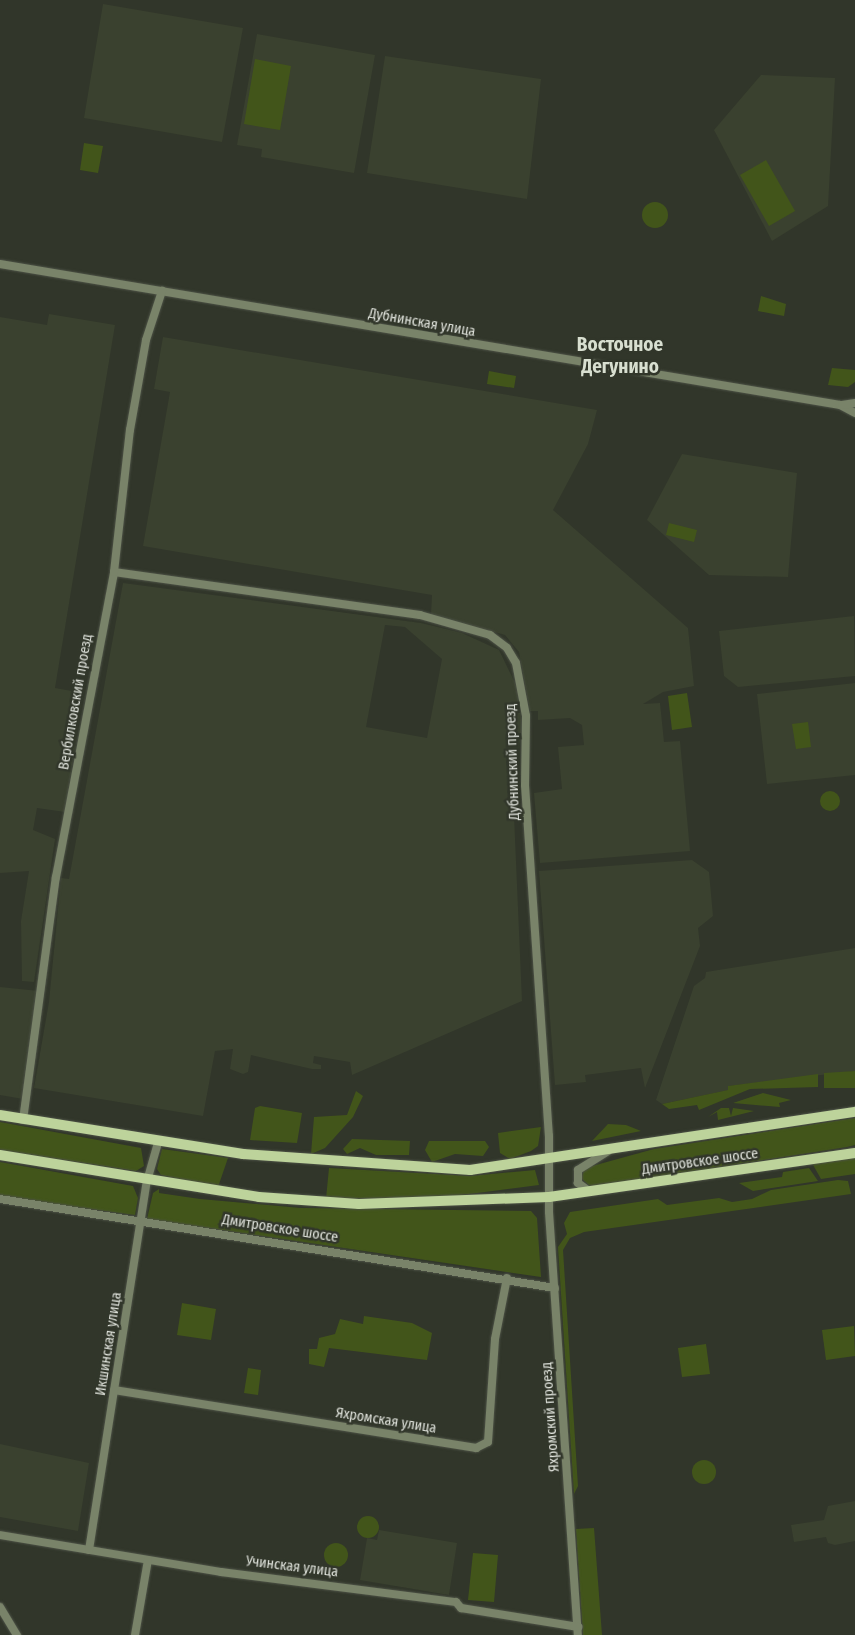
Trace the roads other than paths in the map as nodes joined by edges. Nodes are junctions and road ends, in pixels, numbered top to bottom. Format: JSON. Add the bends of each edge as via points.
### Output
{"nodes":[{"id":1,"x":0,"y":264,"type":"edge"},
{"id":2,"x":162,"y":291,"type":"junction"},
{"id":3,"x":855,"y":403,"type":"edge"},
{"id":4,"x":840,"y":406,"type":"junction"},
{"id":5,"x":855,"y":413,"type":"edge"},
{"id":6,"x":114,"y":572,"type":"junction"},
{"id":7,"x":855,"y":1112,"type":"edge"},
{"id":8,"x":0,"y":1115,"type":"edge"},
{"id":9,"x":23,"y":1120,"type":"junction"},
{"id":10,"x":158,"y":1143,"type":"junction"},
{"id":11,"x":609,"y":1151,"type":"junction"},
{"id":12,"x":855,"y":1153,"type":"edge"},
{"id":13,"x":0,"y":1155,"type":"edge"},
{"id":14,"x":550,"y":1160,"type":"junction"},
{"id":15,"x":147,"y":1181,"type":"junction"},
{"id":16,"x":592,"y":1192,"type":"junction"},
{"id":17,"x":549,"y":1197,"type":"junction"},
{"id":18,"x":0,"y":1199,"type":"edge"},
{"id":19,"x":140,"y":1222,"type":"junction"},
{"id":20,"x":507,"y":1278,"type":"junction"},
{"id":21,"x":555,"y":1288,"type":"junction"},
{"id":22,"x":114,"y":1390,"type":"junction"},
{"id":23,"x":0,"y":1534,"type":"edge"},
{"id":24,"x":88,"y":1550,"type":"junction"},
{"id":25,"x":148,"y":1560,"type":"junction"},
{"id":26,"x":0,"y":1607,"type":"edge"},
{"id":27,"x":578,"y":1631,"type":"edge"},
{"id":28,"x":17,"y":1635,"type":"edge"},
{"id":29,"x":134,"y":1635,"type":"edge"}],
"edges":[{"from":1,"to":2,"type":"street","name":"Дубнинская улица"},
{"from":2,"to":4,"type":"street","name":"Дубнинская улица"},
{"from":2,"to":6,"type":"street","name":"Вербилковский проезд","via":[[146,340],[133,413]]},
{"from":3,"to":4,"type":"street","name":"Дубнинская улица"},
{"from":4,"to":5,"type":"street","name":"Дубнинская улица"},
{"from":6,"to":9,"type":"street","name":"Вербилковский проезд","via":[[56,877]]},
{"from":6,"to":14,"type":"street","name":"Дубнинский проезд","via":[[420,615],[477,630],[507,648],[516,663],[526,716],[530,881]]},
{"from":7,"to":11,"type":"main road","name":"Дмитровское шоссе"},
{"from":8,"to":9,"type":"main road","name":"Дмитровское шоссе"},
{"from":9,"to":10,"type":"main road","name":"Дмитровское шоссе"},
{"from":10,"to":14,"type":"main road","name":"Дмитровское шоссе","via":[[416,1169],[494,1168]]},
{"from":10,"to":15,"type":"street","name":"Икшинская улица"},
{"from":11,"to":14,"type":"main road","name":"Дмитровское шоссе"},
{"from":11,"to":16,"type":"street","via":[[578,1170],[580,1186]]},
{"from":12,"to":16,"type":"main road","name":"Дмитровское шоссе"},
{"from":13,"to":15,"type":"main road","name":"Дмитровское шоссе"},
{"from":14,"to":17,"type":"street"},
{"from":15,"to":17,"type":"main road","name":"Дмитровское шоссе","via":[[327,1203],[423,1204]]},
{"from":15,"to":19,"type":"street","name":"Икшинская улица"},
{"from":16,"to":17,"type":"main road","name":"Дмитровское шоссе"},
{"from":17,"to":21,"type":"street","name":"Яхромский проезд"},
{"from":18,"to":19,"type":"street","name":"Дмитровское шоссе"},
{"from":19,"to":20,"type":"street","name":"Дмитровское шоссе"},
{"from":19,"to":22,"type":"street","name":"Икшинская улица"},
{"from":20,"to":21,"type":"street","name":"Дмитровское шоссе"},
{"from":20,"to":22,"type":"street","name":"Яхромская улица","via":[[495,1339],[488,1442],[476,1448]]},
{"from":21,"to":27,"type":"street","name":"Яхромский проезд"},
{"from":22,"to":24,"type":"street","name":"Икшинская улица"},
{"from":23,"to":24,"type":"street","name":"Учинская улица"},
{"from":24,"to":25,"type":"street","name":"Учинская улица"},
{"from":25,"to":27,"type":"street","name":"Учинская улица","via":[[456,1602],[461,1608]]},
{"from":25,"to":29,"type":"street"},
{"from":26,"to":28,"type":"street"}]}
